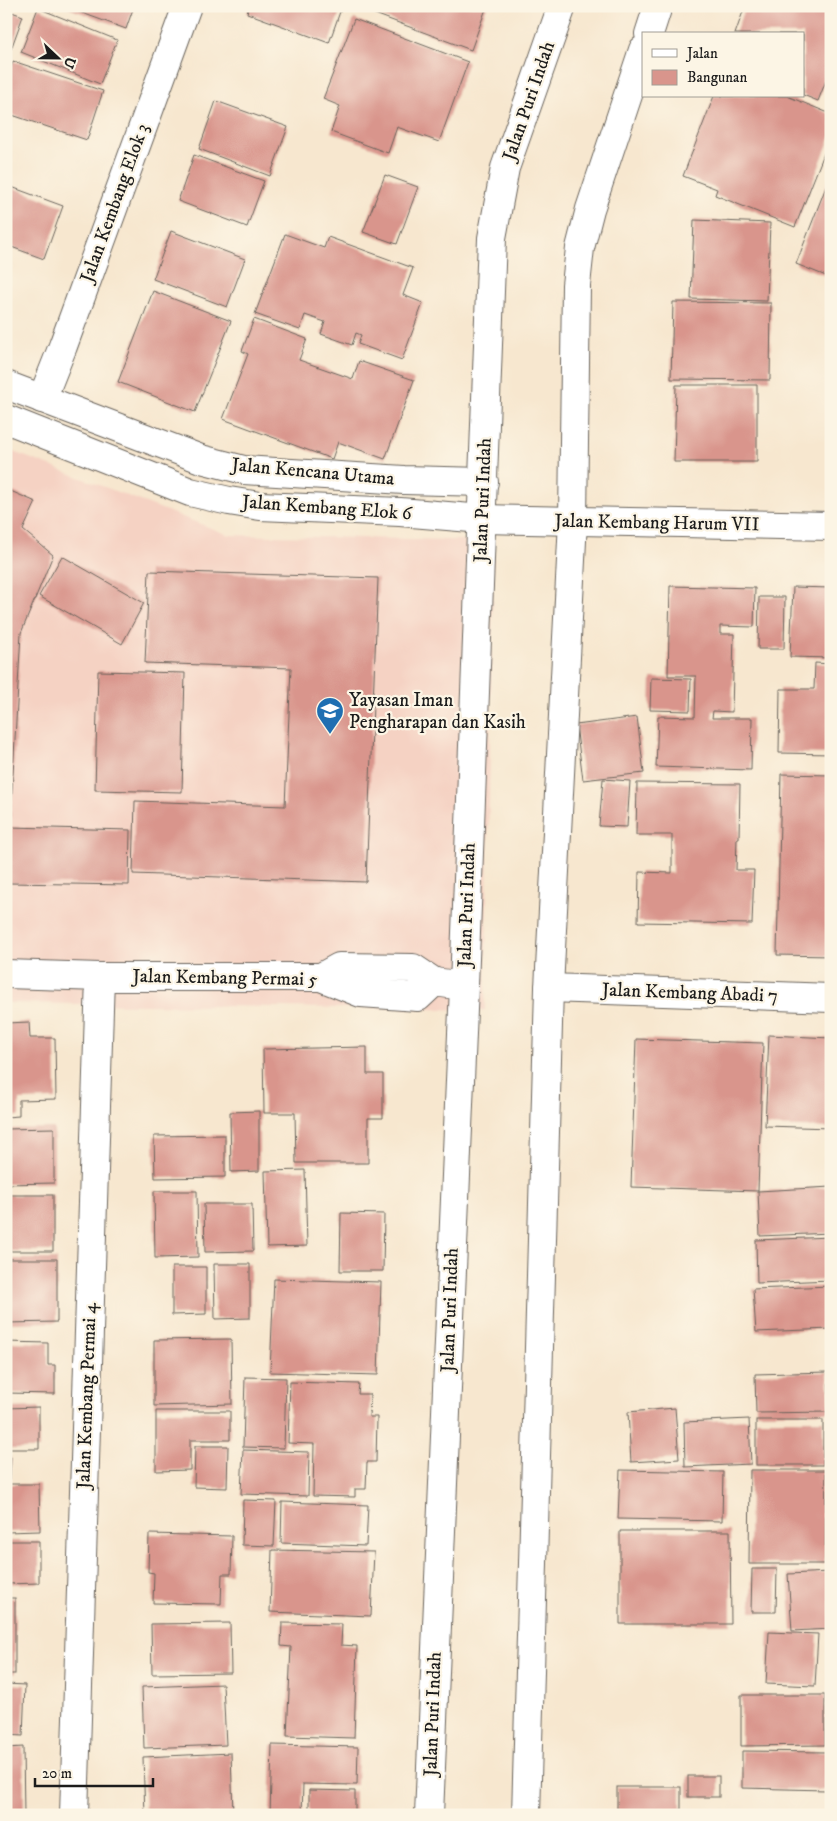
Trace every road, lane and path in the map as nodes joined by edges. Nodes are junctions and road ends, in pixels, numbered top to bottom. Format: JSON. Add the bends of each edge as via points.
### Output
{"nodes":[{"id":1,"x":187,"y":6,"type":"edge"},
{"id":2,"x":562,"y":6,"type":"edge"},
{"id":3,"x":658,"y":6,"type":"edge"},
{"id":4,"x":650,"y":32,"type":"edge"},
{"id":5,"x":642,"y":53,"type":"edge"},
{"id":6,"x":6,"y":385,"type":"edge"},
{"id":7,"x":42,"y":399,"type":"junction"},
{"id":8,"x":6,"y":419,"type":"edge"},
{"id":9,"x":201,"y":459,"type":"junction"},
{"id":10,"x":484,"y":482,"type":"junction"},
{"id":11,"x":190,"y":492,"type":"junction"},
{"id":12,"x":483,"y":519,"type":"junction"},
{"id":13,"x":573,"y":521,"type":"junction"},
{"id":14,"x":831,"y":526,"type":"edge"},
{"id":15,"x":6,"y":974,"type":"edge"},
{"id":16,"x":100,"y":977,"type":"junction"},
{"id":17,"x":464,"y":986,"type":"junction"},
{"id":18,"x":549,"y":988,"type":"junction"},
{"id":19,"x":831,"y":998,"type":"edge"},
{"id":20,"x":74,"y":1815,"type":"edge"},
{"id":21,"x":428,"y":1815,"type":"edge"},
{"id":22,"x":526,"y":1815,"type":"edge"}],
"edges":[{"from":1,"to":7,"type":"main road","name":"Jalan Kembang Elok 3"},
{"from":2,"to":10,"type":"main road","name":"Jalan Puri Indah","via":[[505,168],[492,238]]},
{"from":3,"to":4,"type":"main road"},
{"from":5,"to":13,"type":"main road","via":[[580,248],[576,285]]},
{"from":6,"to":7,"type":"main road","name":"Jalan Kencana Utama"},
{"from":7,"to":9,"type":"main road","name":"Jalan Kencana Utama"},
{"from":8,"to":11,"type":"main road","name":"Jalan Kembang Elok 6"},
{"from":9,"to":10,"type":"main road","name":"Jalan Kencana Utama","via":[[244,470]]},
{"from":9,"to":11,"type":"main road"},
{"from":10,"to":12,"type":"main road","name":"Jalan Puri Indah"},
{"from":11,"to":12,"type":"main road","name":"Jalan Kembang Elok 6","via":[[260,506]]},
{"from":12,"to":13,"type":"main road","name":"Jalan Kembang Harum VII"},
{"from":12,"to":17,"type":"main road","name":"Jalan Puri Indah"},
{"from":13,"to":14,"type":"main road","name":"Jalan Kembang Harum VII"},
{"from":13,"to":18,"type":"main road"},
{"from":15,"to":16,"type":"main road","name":"Jalan Kembang Permai 5"},
{"from":16,"to":17,"type":"main road","name":"Jalan Kembang Permai 5","via":[[321,977],[361,993],[418,997],[434,982]]},
{"from":16,"to":20,"type":"main road","name":"Jalan Kembang Permai 4"},
{"from":17,"to":21,"type":"main road","name":"Jalan Puri Indah"},
{"from":18,"to":19,"type":"main road","name":"Jalan Kembang Abadi 7"},
{"from":18,"to":22,"type":"main road"}]}
